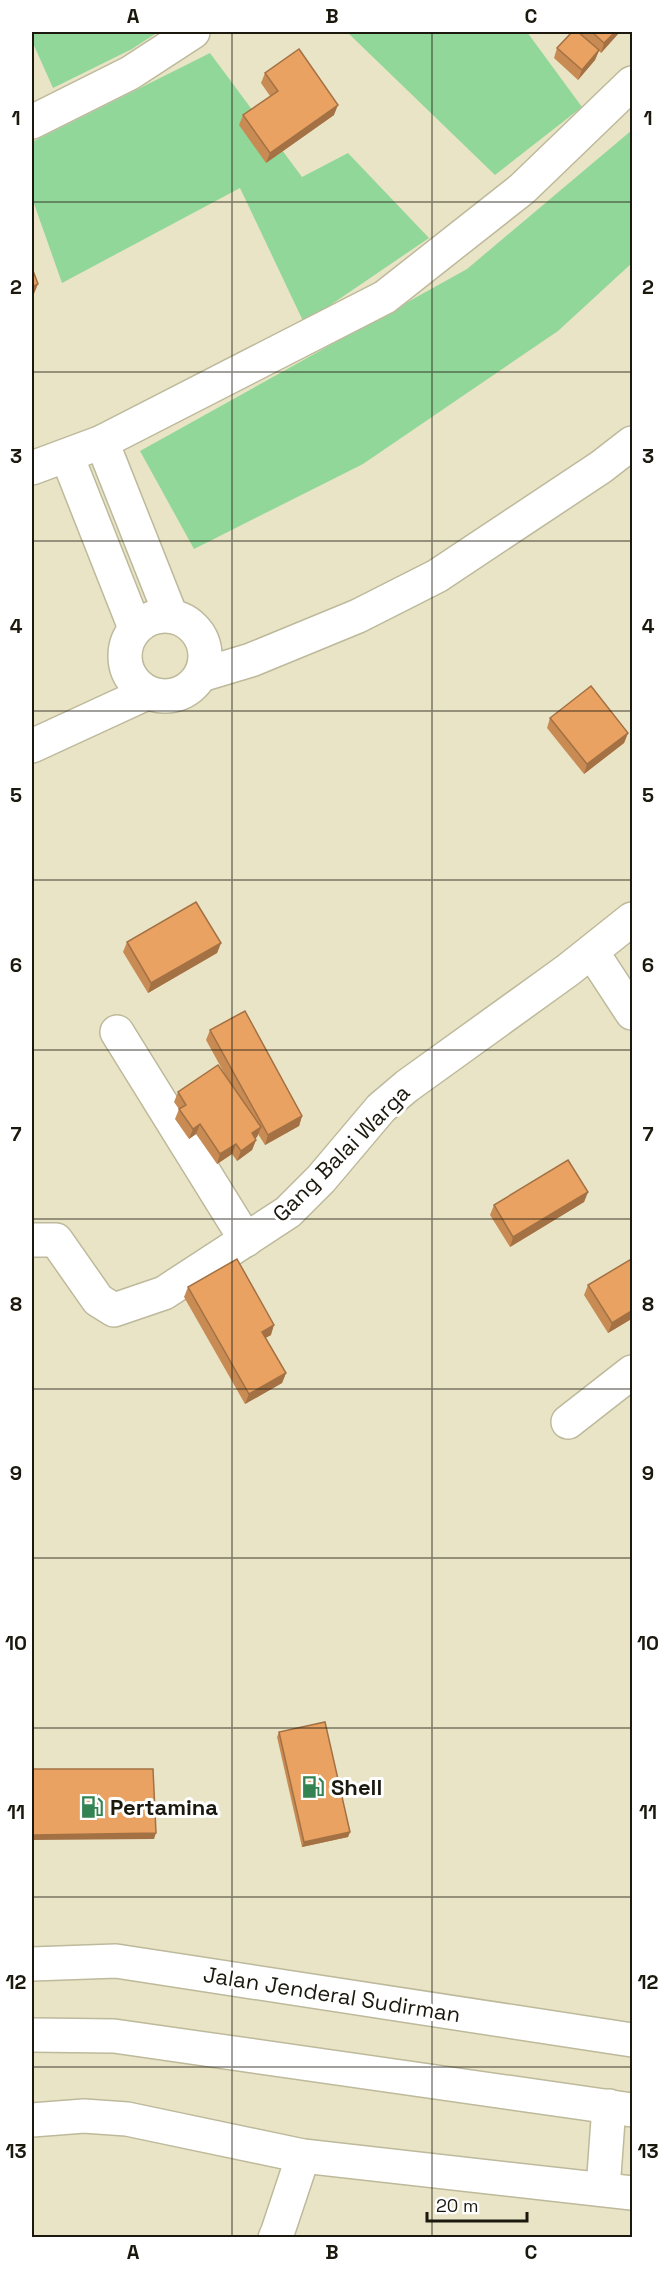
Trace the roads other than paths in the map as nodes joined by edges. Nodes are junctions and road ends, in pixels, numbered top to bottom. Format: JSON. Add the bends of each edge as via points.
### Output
{"nodes":[{"id":1,"x":193,"y":32,"type":"edge"},
{"id":2,"x":633,"y":83,"type":"edge"},
{"id":3,"x":32,"y":122,"type":"edge"},
{"id":4,"x":102,"y":442,"type":"junction"},
{"id":5,"x":633,"y":443,"type":"edge"},
{"id":6,"x":67,"y":456,"type":"junction"},
{"id":7,"x":32,"y":468,"type":"edge"},
{"id":8,"x":171,"y":616,"type":"junction"},
{"id":9,"x":135,"y":628,"type":"junction"},
{"id":10,"x":201,"y":675,"type":"junction"},
{"id":11,"x":147,"y":693,"type":"junction"},
{"id":12,"x":32,"y":746,"type":"edge"},
{"id":13,"x":633,"y":919,"type":"edge"},
{"id":14,"x":592,"y":952,"type":"junction"},
{"id":15,"x":633,"y":1013,"type":"edge"},
{"id":16,"x":117,"y":1032,"type":"dead end"},
{"id":17,"x":32,"y":1240,"type":"edge"},
{"id":18,"x":246,"y":1240,"type":"junction"},
{"id":19,"x":633,"y":1372,"type":"edge"},
{"id":20,"x":568,"y":1422,"type":"dead end"},
{"id":21,"x":32,"y":1964,"type":"edge"},
{"id":22,"x":32,"y":2035,"type":"edge"},
{"id":23,"x":633,"y":2040,"type":"edge"},
{"id":24,"x":621,"y":2108,"type":"edge"},
{"id":25,"x":32,"y":2120,"type":"edge"},
{"id":26,"x":303,"y":2156,"type":"junction"},
{"id":27,"x":618,"y":2191,"type":"edge"},
{"id":28,"x":274,"y":2238,"type":"edge"}],
"edges":[{"from":1,"to":3,"type":"street","via":[[130,73]]},
{"from":2,"to":4,"type":"street","via":[[522,189],[385,297]]},
{"from":4,"to":6,"type":"street"},
{"from":4,"to":8,"type":"street"},
{"from":5,"to":10,"type":"street","via":[[437,576],[358,616],[251,660]]},
{"from":6,"to":7,"type":"street"},
{"from":6,"to":9,"type":"street"},
{"from":8,"to":9,"type":"street","via":[[152,618]]},
{"from":8,"to":10,"type":"street","via":[[188,623],[201,638],[205,657]]},
{"from":9,"to":11,"type":"street","via":[[126,644],[125,664],[132,680]]},
{"from":10,"to":11,"type":"street","via":[[177,695]]},
{"from":11,"to":12,"type":"street"},
{"from":13,"to":14,"type":"street","name":"Gang Balai Warga"},
{"from":14,"to":15,"type":"street"},
{"from":14,"to":18,"type":"street","name":"Gang Balai Warga","via":[[407,1086],[381,1108],[288,1212]]},
{"from":16,"to":18,"type":"street"},
{"from":17,"to":18,"type":"street","name":"Gang Balai Warga","via":[[56,1240],[98,1300],[114,1310],[164,1293]]},
{"from":19,"to":20,"type":"street"},
{"from":21,"to":23,"type":"street","name":"Jalan Jenderal Sudirman","via":[[116,1961]]},
{"from":22,"to":24,"type":"street","via":[[114,2036]]},
{"from":24,"to":27,"type":"street"},
{"from":25,"to":26,"type":"street","via":[[84,2116],[127,2119]]},
{"from":26,"to":27,"type":"street"},
{"from":26,"to":28,"type":"street"}]}
